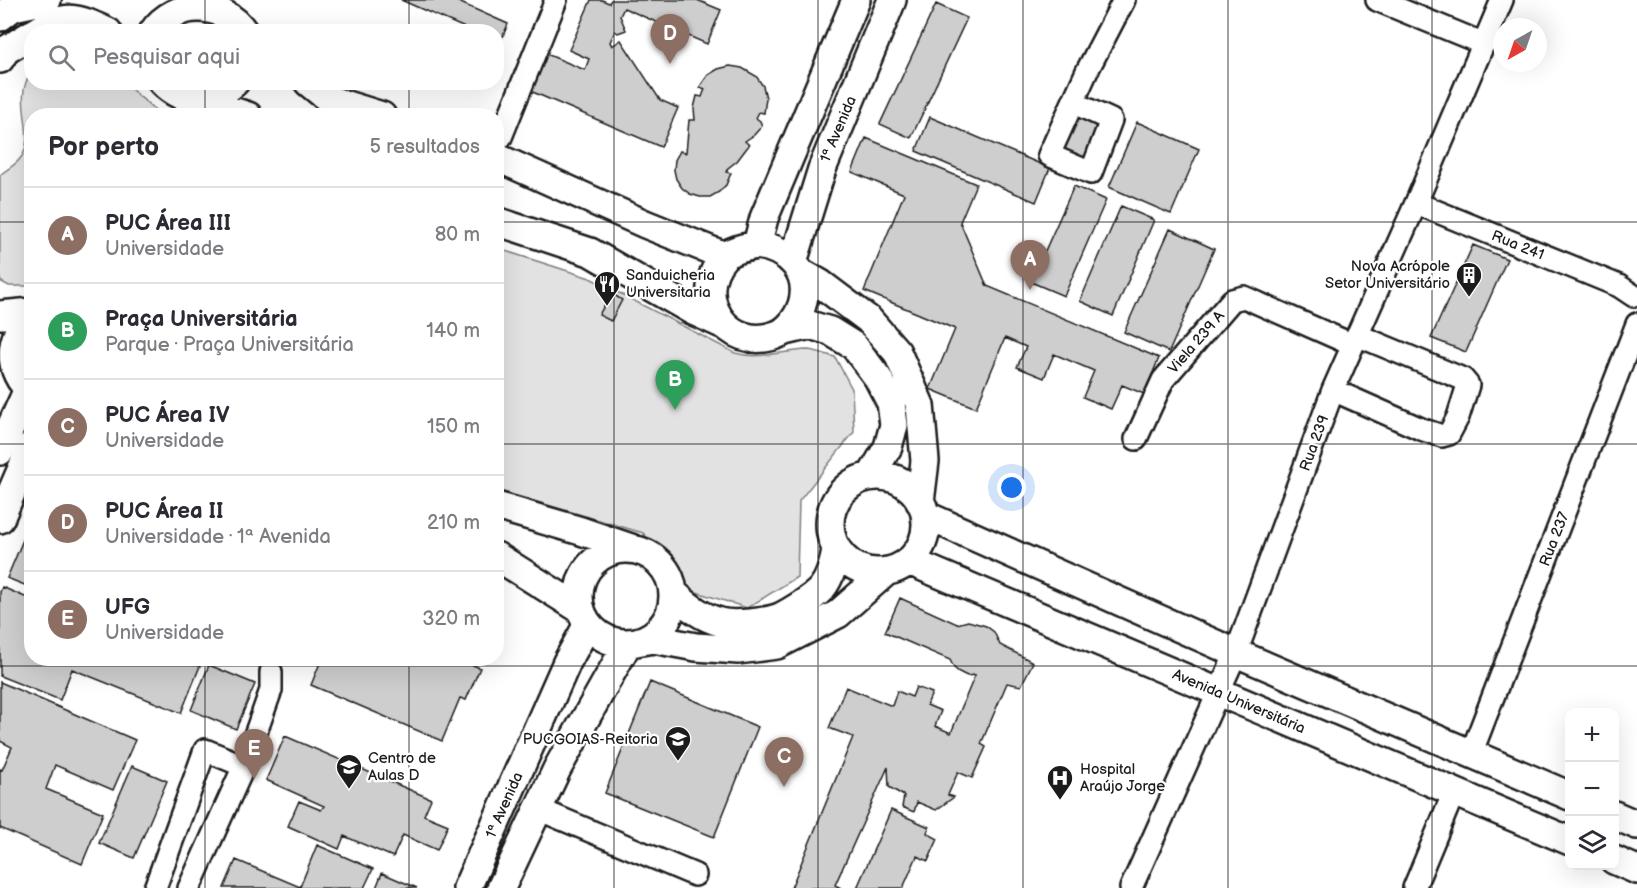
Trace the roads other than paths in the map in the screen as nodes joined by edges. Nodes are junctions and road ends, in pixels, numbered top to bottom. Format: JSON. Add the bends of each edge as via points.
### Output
{"nodes":[{"id":1,"x":47,"y":0,"type":"edge"},
{"id":2,"x":154,"y":0,"type":"edge"},
{"id":3,"x":556,"y":0,"type":"edge"},
{"id":4,"x":856,"y":0,"type":"edge"},
{"id":5,"x":892,"y":0,"type":"edge"},
{"id":6,"x":1124,"y":0,"type":"edge"},
{"id":7,"x":1377,"y":0,"type":"edge"},
{"id":8,"x":1502,"y":0,"type":"edge"},
{"id":9,"x":189,"y":1,"type":"edge"},
{"id":10,"x":0,"y":17,"type":"edge"},
{"id":11,"x":242,"y":22,"type":"edge"},
{"id":12,"x":48,"y":24,"type":"edge"},
{"id":13,"x":91,"y":24,"type":"edge"},
{"id":14,"x":157,"y":24,"type":"edge"},
{"id":15,"x":24,"y":39,"type":"edge"},
{"id":16,"x":1484,"y":44,"type":"junction"},
{"id":17,"x":0,"y":59,"type":"edge"},
{"id":18,"x":173,"y":90,"type":"edge"},
{"id":19,"x":226,"y":90,"type":"edge"},
{"id":20,"x":318,"y":90,"type":"edge"},
{"id":21,"x":195,"y":99,"type":"junction"},
{"id":22,"x":1074,"y":103,"type":"dead end"},
{"id":23,"x":223,"y":108,"type":"edge"},
{"id":24,"x":356,"y":108,"type":"edge"},
{"id":25,"x":504,"y":134,"type":"edge"},
{"id":26,"x":798,"y":138,"type":"junction"},
{"id":27,"x":504,"y":150,"type":"edge"},
{"id":28,"x":830,"y":151,"type":"junction"},
{"id":29,"x":1416,"y":203,"type":"junction"},
{"id":30,"x":504,"y":224,"type":"edge"},
{"id":31,"x":757,"y":245,"type":"junction"},
{"id":32,"x":725,"y":256,"type":"junction"},
{"id":33,"x":797,"y":267,"type":"junction"},
{"id":34,"x":1633,"y":294,"type":"edge"},
{"id":35,"x":24,"y":314,"type":"edge"},
{"id":36,"x":0,"y":315,"type":"edge"},
{"id":37,"x":24,"y":321,"type":"edge"},
{"id":38,"x":724,"y":325,"type":"junction"},
{"id":39,"x":1637,"y":325,"type":"edge"},
{"id":40,"x":785,"y":331,"type":"junction"},
{"id":41,"x":1355,"y":340,"type":"junction"},
{"id":42,"x":20,"y":380,"type":"edge"},
{"id":43,"x":1333,"y":390,"type":"junction"},
{"id":44,"x":1136,"y":439,"type":"dead end"},
{"id":45,"x":0,"y":451,"type":"edge"},
{"id":46,"x":24,"y":464,"type":"edge"},
{"id":47,"x":871,"y":476,"type":"junction"},
{"id":48,"x":504,"y":508,"type":"edge"},
{"id":49,"x":922,"y":508,"type":"junction"},
{"id":50,"x":0,"y":519,"type":"edge"},
{"id":51,"x":632,"y":549,"type":"junction"},
{"id":52,"x":836,"y":549,"type":"junction"},
{"id":53,"x":504,"y":561,"type":"edge"},
{"id":54,"x":898,"y":566,"type":"junction"},
{"id":55,"x":673,"y":592,"type":"junction"},
{"id":56,"x":584,"y":616,"type":"junction"},
{"id":57,"x":628,"y":643,"type":"junction"},
{"id":58,"x":1236,"y":653,"type":"junction"},
{"id":59,"x":272,"y":672,"type":"dead end"},
{"id":60,"x":1218,"y":692,"type":"junction"},
{"id":61,"x":1471,"y":754,"type":"junction"},
{"id":62,"x":244,"y":766,"type":"junction"},
{"id":63,"x":1454,"y":792,"type":"junction"},
{"id":64,"x":1565,"y":794,"type":"edge"},
{"id":65,"x":538,"y":808,"type":"junction"},
{"id":66,"x":1616,"y":816,"type":"edge"},
{"id":67,"x":1637,"y":825,"type":"edge"},
{"id":68,"x":1565,"y":839,"type":"edge"},
{"id":69,"x":1619,"y":862,"type":"edge"},
{"id":70,"x":1637,"y":870,"type":"edge"},
{"id":71,"x":695,"y":875,"type":"dead end"},
{"id":72,"x":156,"y":888,"type":"edge"},
{"id":73,"x":189,"y":888,"type":"edge"},
{"id":74,"x":467,"y":888,"type":"edge"},
{"id":75,"x":501,"y":888,"type":"edge"},
{"id":76,"x":1131,"y":888,"type":"edge"},
{"id":77,"x":1414,"y":888,"type":"edge"}],
"edges":[{"from":1,"to":10,"type":"main road","via":[[13,7]]},
{"from":2,"to":9,"type":"main road"},
{"from":3,"to":25,"type":"street"},
{"from":4,"to":26,"type":"main road"},
{"from":5,"to":28,"type":"main road","name":"1ª Avenida"},
{"from":6,"to":22,"type":"street"},
{"from":7,"to":16,"type":"street"},
{"from":8,"to":16,"type":"street","name":"Rua 239"},
{"from":9,"to":11,"type":"main road","via":[[212,3]]},
{"from":9,"to":14,"type":"main road","via":[[170,9]]},
{"from":12,"to":13,"type":"main road","via":[[54,20],[80,19]]},
{"from":15,"to":17,"type":"main road","via":[[6,50]]},
{"from":16,"to":29,"type":"street","name":"Rua 239"},
{"from":18,"to":21,"type":"main road"},
{"from":19,"to":21,"type":"main road"},
{"from":20,"to":24,"type":"main road","via":[[330,100]]},
{"from":21,"to":23,"type":"main road"},
{"from":26,"to":28,"type":"main road"},
{"from":26,"to":31,"type":"main road","via":[[764,218]]},
{"from":27,"to":32,"type":"main road","via":[[645,224]]},
{"from":28,"to":33,"type":"main road","name":"1ª Avenida"},
{"from":29,"to":34,"type":"street","name":"Rua 241"},
{"from":29,"to":41,"type":"street","name":"Rua 239"},
{"from":30,"to":38,"type":"main road","via":[[590,252]]},
{"from":31,"to":32,"type":"main road"},
{"from":31,"to":33,"type":"main road","via":[[784,254]]},
{"from":32,"to":38,"type":"main road","via":[[713,276],[711,289],[712,303]]},
{"from":33,"to":40,"type":"main road","via":[[804,297],[799,314]]},
{"from":33,"to":49,"type":"main road","via":[[869,320],[897,352],[920,405],[925,460]]},
{"from":35,"to":36,"type":"main road"},
{"from":37,"to":42,"type":"main road","via":[[12,349]]},
{"from":38,"to":40,"type":"main road","via":[[739,335],[756,339]]},
{"from":39,"to":61,"type":"street","name":"Rua 237"},
{"from":40,"to":47,"type":"main road","via":[[810,325],[830,331],[854,346],[878,378],[891,403],[894,425],[888,447]]},
{"from":41,"to":43,"type":"street","name":"Rua 239"},
{"from":41,"to":43,"type":"street","name":"Viela 239 A","via":[[1383,345],[1463,379],[1468,385],[1458,417],[1449,434],[1442,436]]},
{"from":41,"to":44,"type":"street","name":"Viela 239 A","via":[[1244,297],[1232,300],[1163,380]]},
{"from":42,"to":45,"type":"main road"},
{"from":43,"to":58,"type":"street","name":"Rua 239"},
{"from":46,"to":50,"type":"main road"},
{"from":47,"to":49,"type":"main road","via":[[900,481],[912,490]]},
{"from":47,"to":52,"type":"main road","via":[[856,480],[834,503],[830,534]]},
{"from":48,"to":51,"type":"main road"},
{"from":49,"to":54,"type":"main road","via":[[926,524],[922,543]]},
{"from":49,"to":58,"type":"main road"},
{"from":51,"to":55,"type":"main road","via":[[660,563]]},
{"from":51,"to":56,"type":"main road","via":[[616,549],[590,565],[578,593]]},
{"from":52,"to":54,"type":"main road","via":[[858,568],[872,571]]},
{"from":52,"to":55,"type":"main road","via":[[834,565],[824,585],[779,617],[721,623],[687,606]]},
{"from":53,"to":56,"type":"main road"},
{"from":54,"to":57,"type":"main road","via":[[838,614],[777,645],[738,650],[653,639]]},
{"from":54,"to":60,"type":"main road","name":"Avenida Universitária"},
{"from":55,"to":57,"type":"main road","via":[[666,621],[644,640]]},
{"from":56,"to":57,"type":"main road","via":[[599,634]]},
{"from":56,"to":74,"type":"main road","name":"1ª Avenida"},
{"from":57,"to":65,"type":"main road","name":"1ª Avenida"},
{"from":58,"to":60,"type":"street","name":"Rua 239"},
{"from":58,"to":61,"type":"main road"},
{"from":59,"to":62,"type":"street","via":[[271,690]]},
{"from":60,"to":63,"type":"main road","name":"Avenida Universitária"},
{"from":60,"to":76,"type":"street","name":"Rua 239"},
{"from":61,"to":64,"type":"main road"},
{"from":62,"to":72,"type":"street","via":[[205,750]]},
{"from":62,"to":73,"type":"street"},
{"from":63,"to":68,"type":"main road","name":"Avenida Universitária"},
{"from":63,"to":77,"type":"street"},
{"from":65,"to":71,"type":"street"},
{"from":65,"to":75,"type":"main road","name":"1ª Avenida"},
{"from":66,"to":67,"type":"main road"},
{"from":69,"to":70,"type":"main road"}]}
